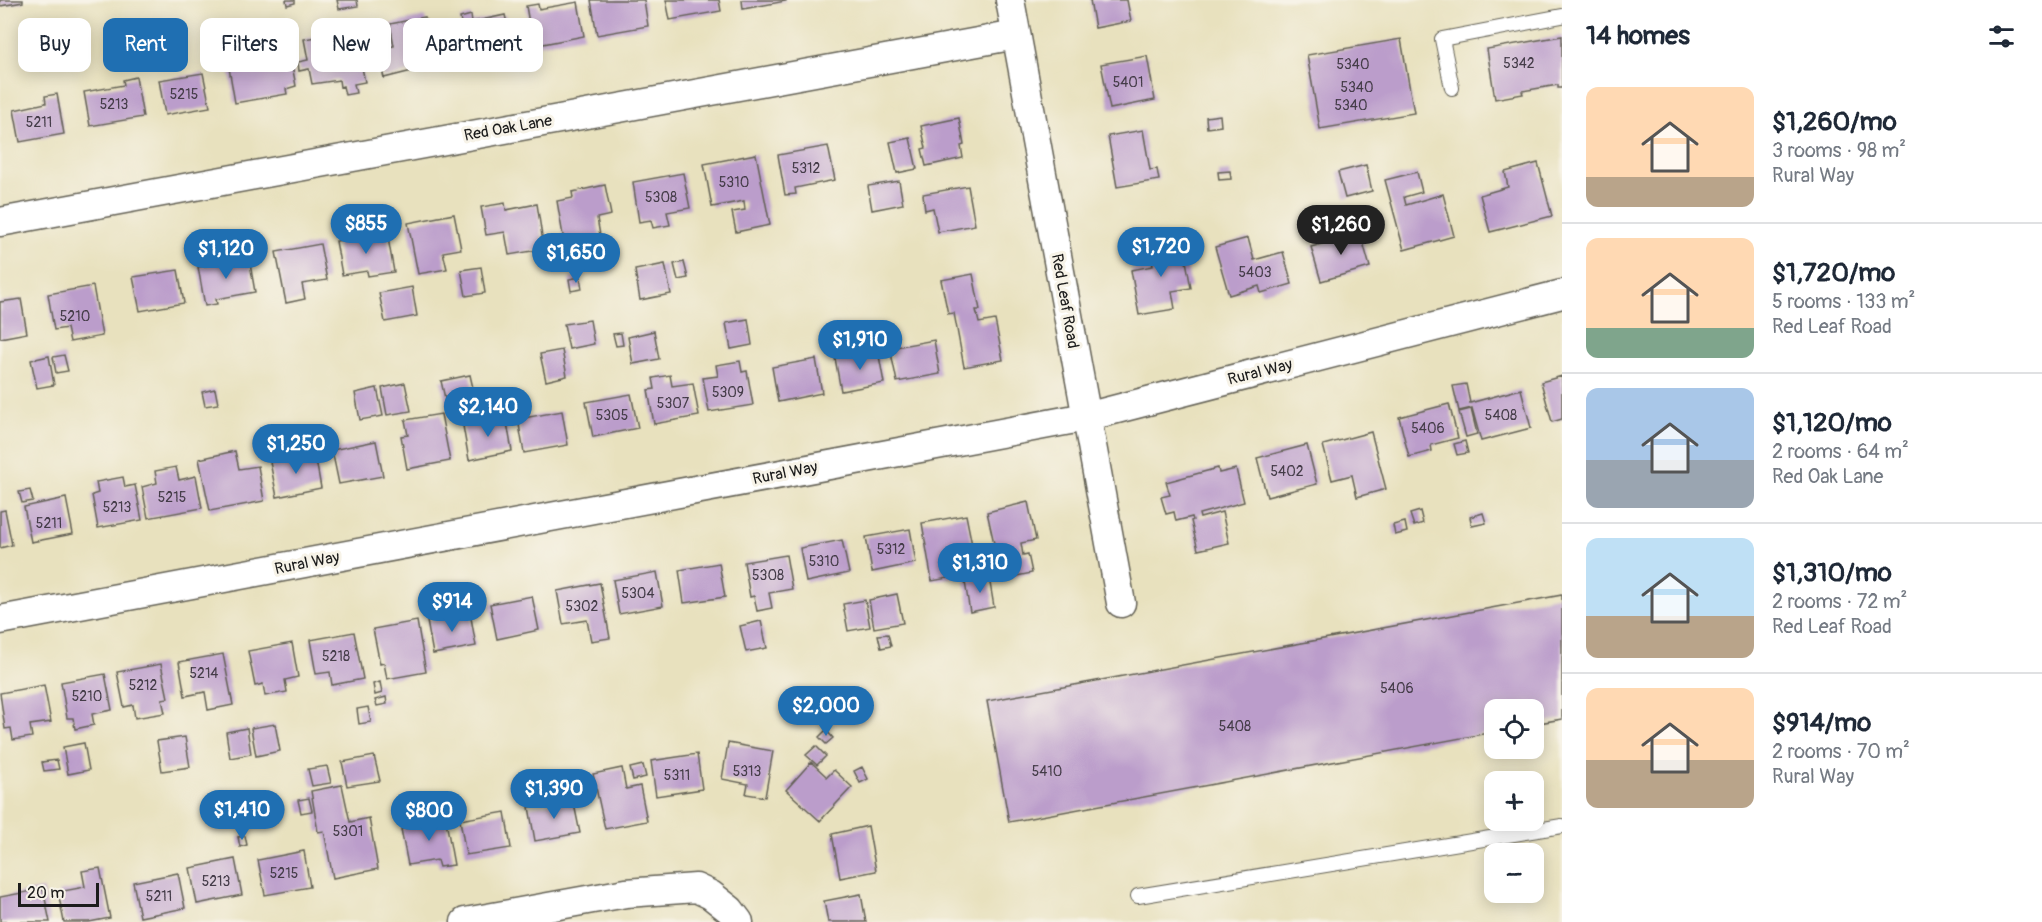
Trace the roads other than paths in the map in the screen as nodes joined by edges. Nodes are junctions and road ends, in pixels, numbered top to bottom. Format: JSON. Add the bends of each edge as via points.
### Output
{"nodes":[{"id":1,"x":1010,"y":0,"type":"edge"},
{"id":2,"x":1562,"y":16,"type":"edge"},
{"id":3,"x":1016,"y":35,"type":"junction"},
{"id":4,"x":1452,"y":88,"type":"dead end"},
{"id":5,"x":0,"y":222,"type":"edge"},
{"id":6,"x":1562,"y":294,"type":"edge"},
{"id":7,"x":1086,"y":417,"type":"junction"},
{"id":8,"x":1120,"y":603,"type":"dead end"},
{"id":9,"x":0,"y":620,"type":"edge"},
{"id":10,"x":1562,"y":826,"type":"edge"},
{"id":11,"x":1138,"y":896,"type":"dead end"},
{"id":12,"x":731,"y":914,"type":"edge"},
{"id":13,"x":465,"y":922,"type":"edge"}],
"edges":[{"from":1,"to":3,"type":"street","name":"Red Leaf Road"},
{"from":2,"to":4,"type":"lane","via":[[1442,39]]},
{"from":3,"to":5,"type":"street","name":"Red Oak Lane"},
{"from":3,"to":7,"type":"street","name":"Red Leaf Road"},
{"from":6,"to":7,"type":"street","name":"Rural Way"},
{"from":7,"to":8,"type":"street","name":"Red Leaf Road"},
{"from":7,"to":9,"type":"street","name":"Rural Way"},
{"from":10,"to":11,"type":"lane"},
{"from":12,"to":13,"type":"street","via":[[711,895],[696,888],[626,893]]}]}
